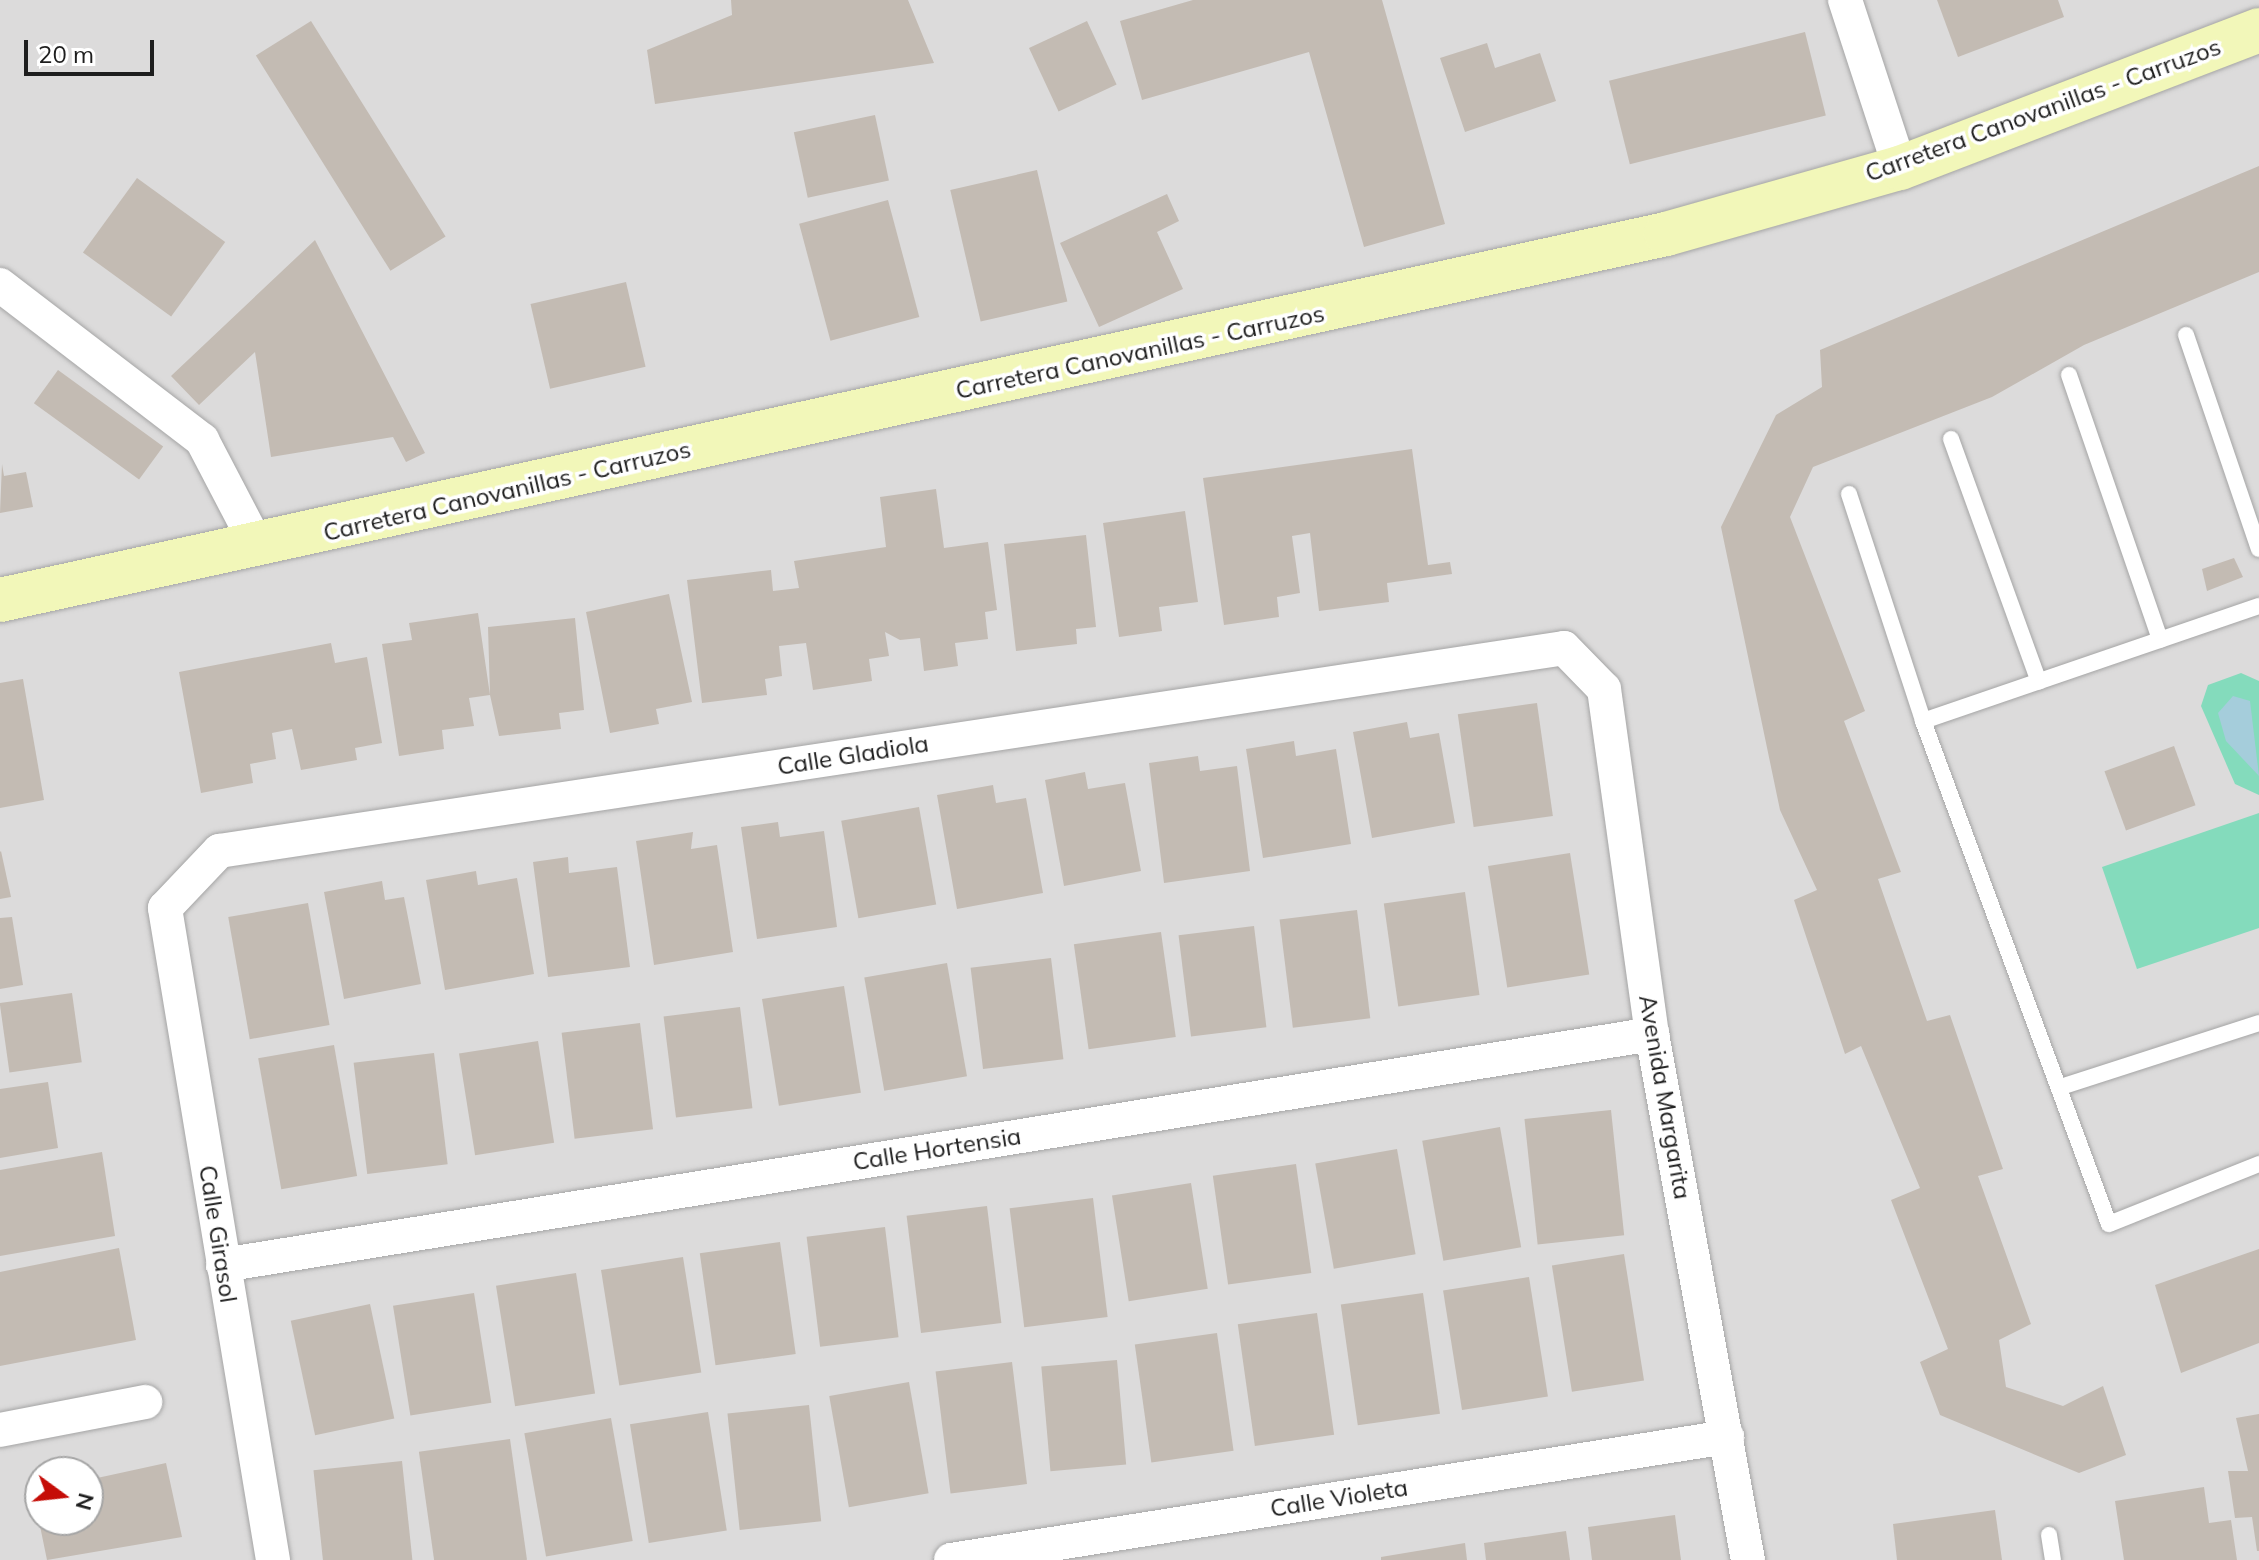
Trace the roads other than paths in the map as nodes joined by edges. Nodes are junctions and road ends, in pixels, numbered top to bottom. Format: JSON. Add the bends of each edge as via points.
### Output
{"nodes":[{"id":1,"x":1845,"y":0,"type":"edge"},
{"id":2,"x":2259,"y":30,"type":"edge"},
{"id":3,"x":1900,"y":168,"type":"junction"},
{"id":4,"x":0,"y":285,"type":"edge"},
{"id":5,"x":2186,"y":335,"type":"dead end"},
{"id":6,"x":2069,"y":375,"type":"dead end"},
{"id":7,"x":1951,"y":439,"type":"dead end"},
{"id":8,"x":1849,"y":494,"type":"dead end"},
{"id":9,"x":258,"y":547,"type":"junction"},
{"id":10,"x":2259,"y":549,"type":"edge"},
{"id":11,"x":0,"y":600,"type":"edge"},
{"id":12,"x":2259,"y":606,"type":"edge"},
{"id":13,"x":2160,"y":640,"type":"junction"},
{"id":14,"x":1564,"y":648,"type":"joint"},
{"id":15,"x":2039,"y":682,"type":"junction"},
{"id":16,"x":1923,"y":721,"type":"junction"},
{"id":17,"x":165,"y":908,"type":"joint"},
{"id":18,"x":2259,"y":1023,"type":"edge"},
{"id":19,"x":1652,"y":1034,"type":"junction"},
{"id":20,"x":2061,"y":1087,"type":"junction"},
{"id":21,"x":2259,"y":1164,"type":"edge"},
{"id":22,"x":223,"y":1265,"type":"junction"},
{"id":23,"x":145,"y":1402,"type":"dead end"},
{"id":24,"x":0,"y":1430,"type":"edge"},
{"id":25,"x":1727,"y":1437,"type":"junction"},
{"id":26,"x":2049,"y":1535,"type":"dead end"},
{"id":27,"x":273,"y":1560,"type":"edge"},
{"id":28,"x":951,"y":1560,"type":"edge"},
{"id":29,"x":1748,"y":1560,"type":"edge"},
{"id":30,"x":2053,"y":1560,"type":"edge"}],
"edges":[{"from":1,"to":3,"type":"street"},
{"from":2,"to":3,"type":"street","name":"Carretera Canovanillas - Carruzos"},
{"from":3,"to":9,"type":"street","name":"Carretera Canovanillas - Carruzos","via":[[1547,262]]},
{"from":4,"to":9,"type":"street","via":[[202,440]]},
{"from":5,"to":10,"type":"lane"},
{"from":6,"to":13,"type":"lane"},
{"from":7,"to":15,"type":"lane"},
{"from":8,"to":16,"type":"lane"},
{"from":9,"to":11,"type":"street","name":"Carretera Canovanillas - Carruzos"},
{"from":12,"to":13,"type":"lane"},
{"from":13,"to":15,"type":"lane"},
{"from":14,"to":17,"type":"street","name":"Calle Gladiola","via":[[219,851]]},
{"from":14,"to":19,"type":"street","name":"Avenida Margarita","via":[[1604,689]]},
{"from":15,"to":16,"type":"lane"},
{"from":16,"to":20,"type":"lane"},
{"from":17,"to":22,"type":"street","name":"Calle Girasol"},
{"from":18,"to":20,"type":"lane"},
{"from":19,"to":22,"type":"street","name":"Calle Hortensia"},
{"from":19,"to":25,"type":"street","name":"Avenida Margarita"},
{"from":20,"to":21,"type":"lane","via":[[2109,1224]]},
{"from":22,"to":27,"type":"street","name":"Calle Girasol"},
{"from":23,"to":24,"type":"street"},
{"from":25,"to":28,"type":"street","name":"Calle Violeta"},
{"from":25,"to":29,"type":"street","name":"Avenida Margarita"},
{"from":26,"to":30,"type":"lane"}]}
